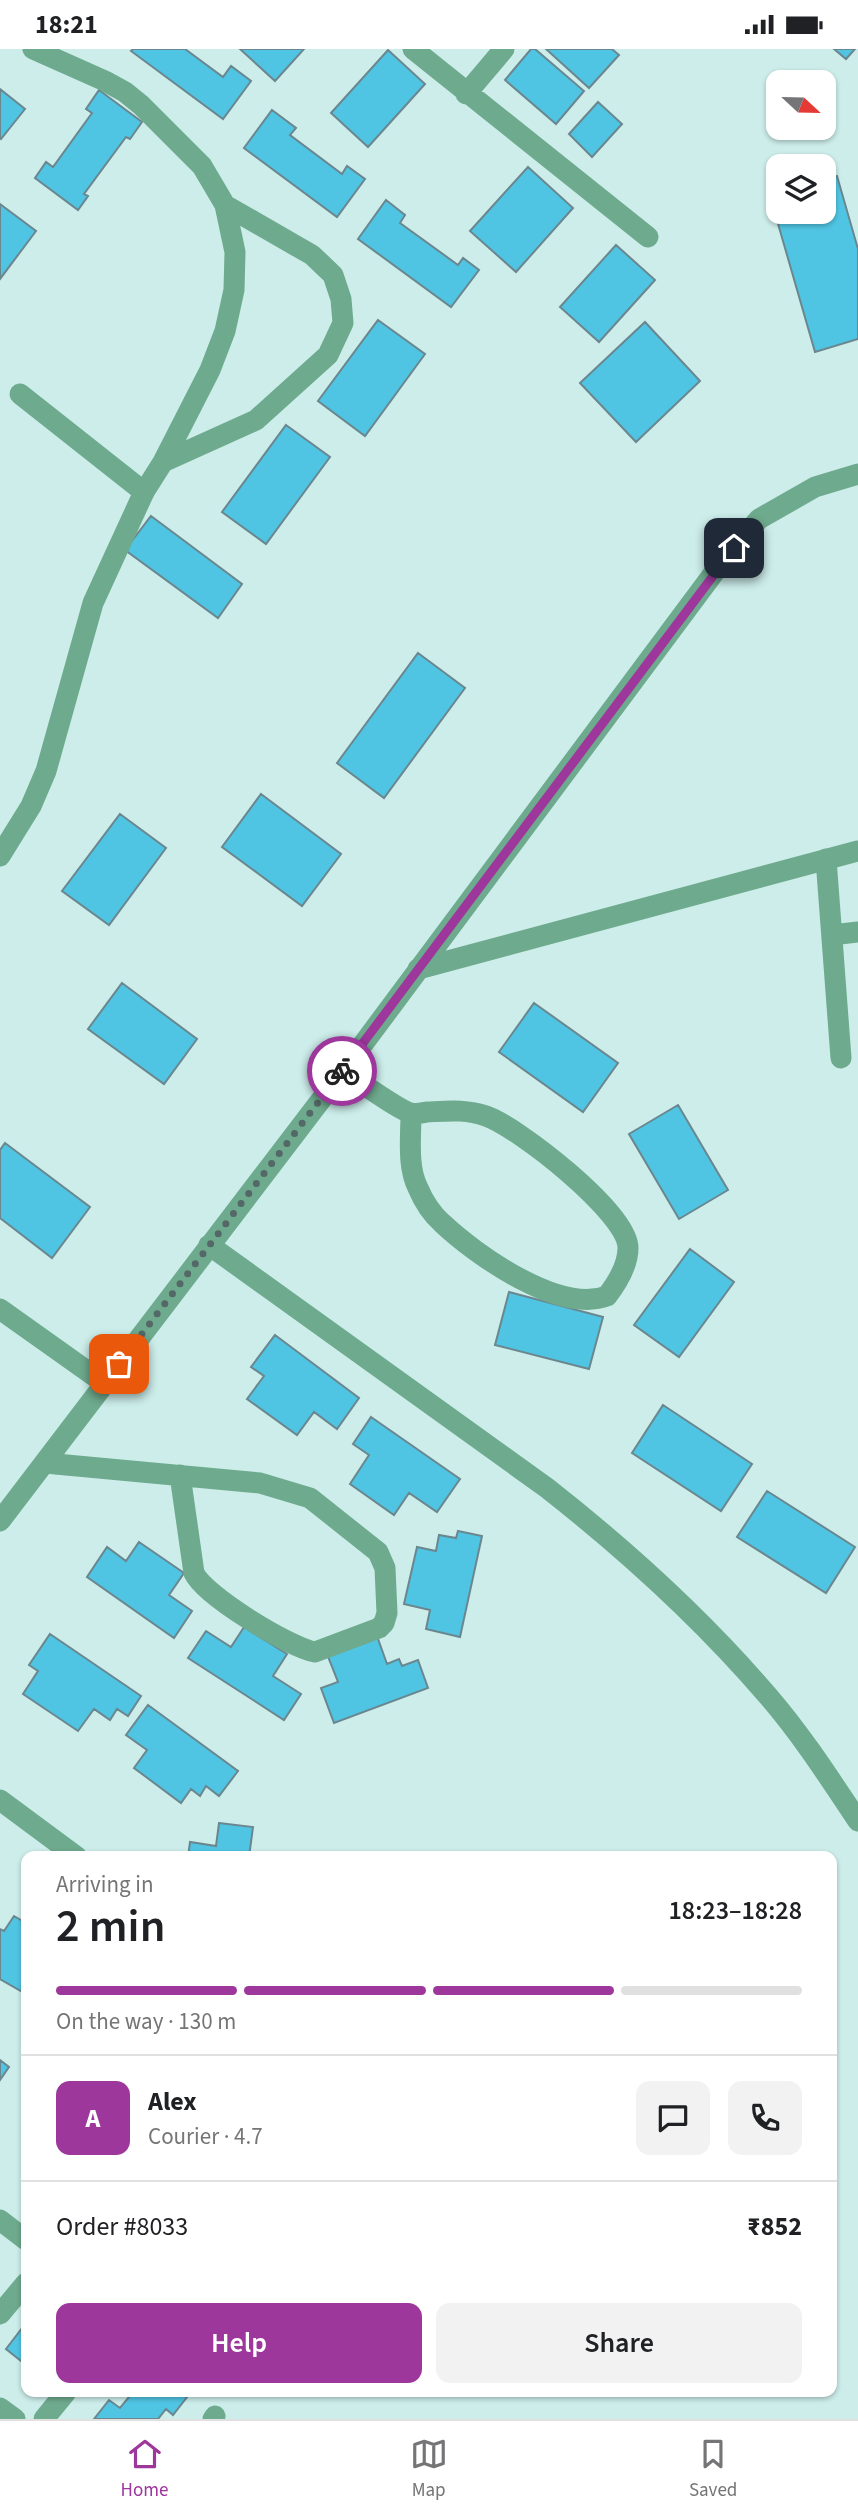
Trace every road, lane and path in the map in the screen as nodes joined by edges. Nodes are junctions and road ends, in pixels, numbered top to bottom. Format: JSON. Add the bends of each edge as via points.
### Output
{"nodes":[{"id":1,"x":33,"y":49,"type":"edge"},
{"id":2,"x":413,"y":49,"type":"edge"},
{"id":3,"x":503,"y":49,"type":"edge"},
{"id":4,"x":466,"y":94,"type":"junction"},
{"id":5,"x":225,"y":205,"type":"junction"},
{"id":6,"x":648,"y":237,"type":"dead end"},
{"id":7,"x":20,"y":394,"type":"dead end"},
{"id":8,"x":163,"y":462,"type":"junction"},
{"id":9,"x":858,"y":474,"type":"edge"},
{"id":10,"x":145,"y":492,"type":"junction"},
{"id":11,"x":858,"y":851,"type":"edge"},
{"id":12,"x":0,"y":856,"type":"edge"},
{"id":13,"x":826,"y":859,"type":"junction"},
{"id":14,"x":858,"y":932,"type":"edge"},
{"id":15,"x":832,"y":935,"type":"junction"},
{"id":16,"x":418,"y":969,"type":"junction"},
{"id":17,"x":841,"y":1058,"type":"dead end"},
{"id":18,"x":343,"y":1071,"type":"junction"},
{"id":19,"x":411,"y":1114,"type":"junction"},
{"id":20,"x":209,"y":1245,"type":"junction"},
{"id":21,"x":0,"y":1309,"type":"edge"},
{"id":22,"x":104,"y":1383,"type":"junction"},
{"id":23,"x":45,"y":1463,"type":"junction"},
{"id":24,"x":180,"y":1475,"type":"junction"},
{"id":25,"x":0,"y":1521,"type":"edge"},
{"id":26,"x":0,"y":1800,"type":"edge"},
{"id":27,"x":858,"y":1821,"type":"edge"},
{"id":28,"x":69,"y":1851,"type":"edge"},
{"id":29,"x":0,"y":2220,"type":"edge"},
{"id":30,"x":21,"y":2236,"type":"edge"},
{"id":31,"x":21,"y":2289,"type":"edge"},
{"id":32,"x":0,"y":2314,"type":"edge"},
{"id":33,"x":62,"y":2397,"type":"edge"},
{"id":34,"x":0,"y":2408,"type":"edge"},
{"id":35,"x":15,"y":2419,"type":"edge"},
{"id":36,"x":44,"y":2419,"type":"edge"}],
"edges":[{"from":1,"to":5,"type":"street","via":[[105,81],[141,104],[202,166]]},
{"from":2,"to":4,"type":"street"},
{"from":3,"to":4,"type":"street"},
{"from":4,"to":6,"type":"street"},
{"from":5,"to":8,"type":"street","via":[[235,252],[225,331]]},
{"from":5,"to":8,"type":"street","via":[[312,255],[333,275],[343,323],[328,355],[256,420]]},
{"from":7,"to":10,"type":"street"},
{"from":8,"to":10,"type":"street"},
{"from":9,"to":16,"type":"street","via":[[815,487],[759,519],[722,562]]},
{"from":10,"to":12,"type":"street","via":[[93,603],[46,771]]},
{"from":11,"to":13,"type":"street"},
{"from":13,"to":15,"type":"street"},
{"from":13,"to":16,"type":"street"},
{"from":14,"to":15,"type":"street"},
{"from":15,"to":17,"type":"street"},
{"from":16,"to":18,"type":"street"},
{"from":18,"to":19,"type":"street"},
{"from":18,"to":20,"type":"street"},
{"from":19,"to":19,"type":"street","via":[[464,1110],[487,1116],[565,1169],[615,1217],[625,1234],[625,1265],[607,1297],[584,1301],[533,1285],[503,1270],[441,1222],[416,1185]]},
{"from":20,"to":22,"type":"street"},
{"from":20,"to":27,"type":"street","via":[[600,1529],[769,1697]]},
{"from":21,"to":22,"type":"street"},
{"from":22,"to":23,"type":"street"},
{"from":23,"to":24,"type":"street"},
{"from":23,"to":25,"type":"street"},
{"from":24,"to":24,"type":"street","via":[[194,1573],[236,1612],[314,1651],[384,1623],[385,1568],[378,1552],[320,1504],[260,1483]]},
{"from":26,"to":28,"type":"street"},
{"from":29,"to":30,"type":"street"},
{"from":31,"to":32,"type":"street"},
{"from":33,"to":36,"type":"street"},
{"from":34,"to":35,"type":"street"}]}
